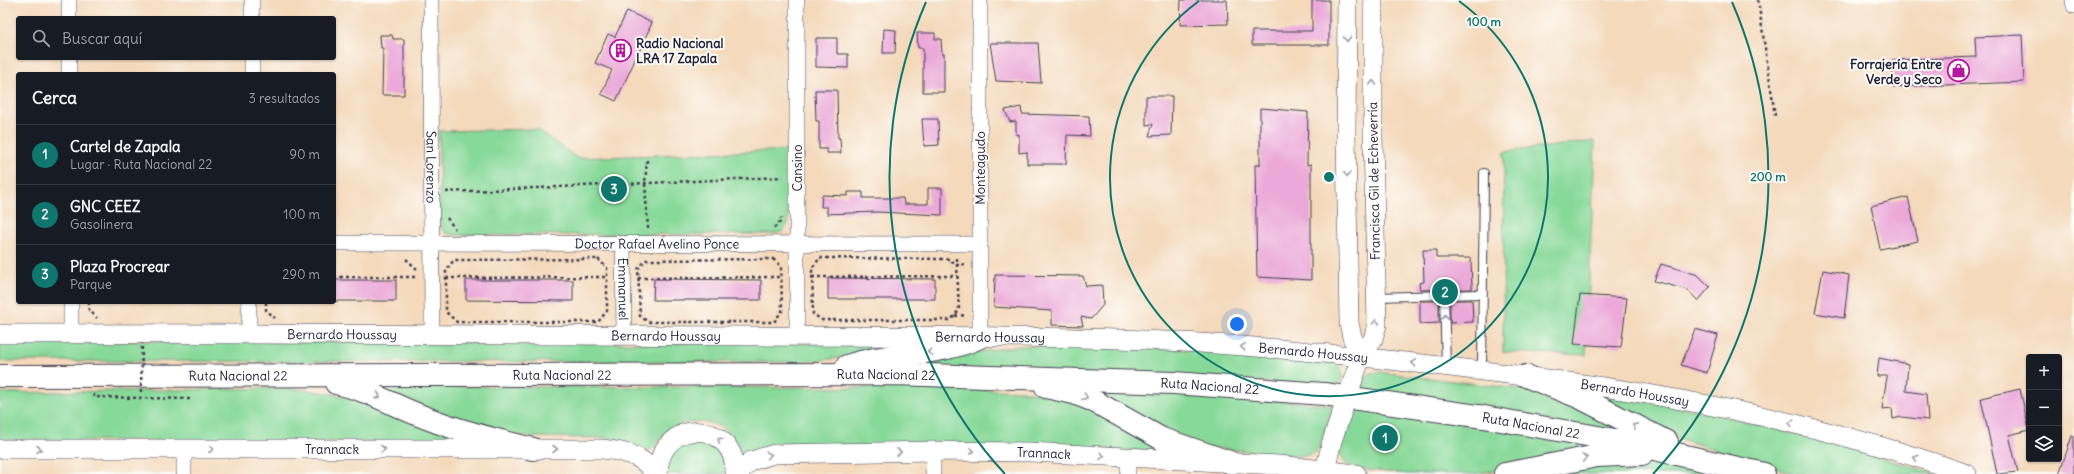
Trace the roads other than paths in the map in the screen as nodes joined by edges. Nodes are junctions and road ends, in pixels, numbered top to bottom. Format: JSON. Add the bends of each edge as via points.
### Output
{"nodes":[{"id":1,"x":69,"y":0,"type":"edge"},
{"id":2,"x":252,"y":0,"type":"edge"},
{"id":3,"x":431,"y":0,"type":"edge"},
{"id":4,"x":797,"y":0,"type":"edge"},
{"id":5,"x":980,"y":0,"type":"edge"},
{"id":6,"x":1347,"y":0,"type":"edge"},
{"id":7,"x":1373,"y":0,"type":"edge"},
{"id":8,"x":2073,"y":0,"type":"edge"},
{"id":9,"x":2074,"y":6,"type":"edge"},
{"id":10,"x":69,"y":16,"type":"edge"},
{"id":11,"x":252,"y":16,"type":"edge"},
{"id":12,"x":69,"y":60,"type":"edge"},
{"id":13,"x":252,"y":60,"type":"edge"},
{"id":14,"x":69,"y":72,"type":"edge"},
{"id":15,"x":252,"y":72,"type":"edge"},
{"id":16,"x":1346,"y":136,"type":"junction"},
{"id":17,"x":1373,"y":136,"type":"junction"},
{"id":18,"x":1484,"y":173,"type":"dead end"},
{"id":19,"x":336,"y":243,"type":"edge"},
{"id":20,"x":432,"y":243,"type":"junction"},
{"id":21,"x":623,"y":243,"type":"junction"},
{"id":22,"x":797,"y":244,"type":"junction"},
{"id":23,"x":980,"y":244,"type":"junction"},
{"id":24,"x":1481,"y":294,"type":"junction"},
{"id":25,"x":1444,"y":295,"type":"junction"},
{"id":26,"x":1376,"y":297,"type":"junction"},
{"id":27,"x":71,"y":304,"type":"edge"},
{"id":28,"x":249,"y":304,"type":"edge"},
{"id":29,"x":0,"y":334,"type":"edge"},
{"id":30,"x":71,"y":334,"type":"junction"},
{"id":31,"x":249,"y":334,"type":"junction"},
{"id":32,"x":432,"y":335,"type":"junction"},
{"id":33,"x":624,"y":336,"type":"junction"},
{"id":34,"x":797,"y":336,"type":"junction"},
{"id":35,"x":980,"y":337,"type":"junction"},
{"id":36,"x":1361,"y":357,"type":"junction"},
{"id":37,"x":1446,"y":366,"type":"junction"},
{"id":38,"x":1482,"y":371,"type":"junction"},
{"id":39,"x":820,"y":375,"type":"junction"},
{"id":40,"x":0,"y":376,"type":"edge"},
{"id":41,"x":300,"y":376,"type":"junction"},
{"id":42,"x":964,"y":376,"type":"junction"},
{"id":43,"x":1526,"y":376,"type":"junction"},
{"id":44,"x":1347,"y":398,"type":"junction"},
{"id":45,"x":0,"y":449,"type":"edge"},
{"id":46,"x":184,"y":449,"type":"junction"},
{"id":47,"x":533,"y":449,"type":"junction"},
{"id":48,"x":933,"y":451,"type":"junction"},
{"id":49,"x":1677,"y":453,"type":"junction"},
{"id":50,"x":1232,"y":463,"type":"junction"},
{"id":51,"x":1128,"y":466,"type":"edge"},
{"id":52,"x":1736,"y":467,"type":"junction"},
{"id":53,"x":653,"y":468,"type":"edge"},
{"id":54,"x":1325,"y":472,"type":"edge"},
{"id":55,"x":184,"y":474,"type":"edge"},
{"id":56,"x":736,"y":474,"type":"edge"},
{"id":57,"x":933,"y":474,"type":"edge"},
{"id":58,"x":1356,"y":474,"type":"edge"},
{"id":59,"x":1505,"y":474,"type":"edge"},
{"id":60,"x":1764,"y":474,"type":"edge"},
{"id":61,"x":1967,"y":474,"type":"edge"}],
"edges":[{"from":1,"to":10,"type":"street"},
{"from":2,"to":11,"type":"street"},
{"from":3,"to":20,"type":"street","name":"San Lorenzo"},
{"from":4,"to":22,"type":"street","name":"Cansino"},
{"from":5,"to":23,"type":"street","name":"Monteagudo"},
{"from":6,"to":16,"type":"street","name":"Francisca Gil de Echeverría","one_way":true},
{"from":17,"to":7,"type":"street","name":"Francisca Gil de Echeverría","one_way":true},
{"from":8,"to":9,"type":"street"},
{"from":12,"to":14,"type":"street"},
{"from":13,"to":15,"type":"street"},
{"from":16,"to":17,"type":"street"},
{"from":16,"to":36,"type":"street","name":"Francisca Gil de Echeverría","one_way":true,"via":[[1349,323]]},
{"from":17,"to":26,"type":"street","name":"Francisca Gil de Echeverría"},
{"from":18,"to":24,"type":"lane"},
{"from":19,"to":20,"type":"street","name":"Doctor Rafael Avelino Ponce"},
{"from":20,"to":21,"type":"street","name":"Doctor Rafael Avelino Ponce"},
{"from":20,"to":32,"type":"street","name":"San Lorenzo"},
{"from":21,"to":22,"type":"street","name":"Doctor Rafael Avelino Ponce"},
{"from":21,"to":33,"type":"street","name":"Emmanuel"},
{"from":22,"to":23,"type":"street","name":"Doctor Rafael Avelino Ponce"},
{"from":22,"to":34,"type":"street","name":"Cansino"},
{"from":23,"to":35,"type":"street","name":"Monteagudo"},
{"from":24,"to":25,"type":"lane"},
{"from":24,"to":38,"type":"lane"},
{"from":25,"to":26,"type":"lane"},
{"from":37,"to":25,"type":"lane","one_way":true},
{"from":36,"to":26,"type":"street","name":"Francisca Gil de Echeverría","one_way":true,"via":[[1370,346],[1376,332]]},
{"from":27,"to":30,"type":"street"},
{"from":28,"to":31,"type":"street"},
{"from":29,"to":30,"type":"street","name":"Bernardo Houssay"},
{"from":30,"to":31,"type":"street","name":"Bernardo Houssay"},
{"from":31,"to":32,"type":"street","name":"Bernardo Houssay"},
{"from":32,"to":33,"type":"street","name":"Bernardo Houssay"},
{"from":33,"to":34,"type":"street","name":"Bernardo Houssay"},
{"from":34,"to":35,"type":"street","name":"Bernardo Houssay"},
{"from":36,"to":35,"type":"street","name":"Bernardo Houssay","one_way":true,"via":[[1144,340]]},
{"from":35,"to":39,"type":"main road","one_way":true,"via":[[951,348],[861,362]]},
{"from":37,"to":36,"type":"street","name":"Bernardo Houssay","one_way":true},
{"from":36,"to":44,"type":"street","name":"Francisca Gil de Echeverría"},
{"from":37,"to":38,"type":"street","name":"Bernardo Houssay"},
{"from":38,"to":43,"type":"street","name":"Bernardo Houssay"},
{"from":39,"to":41,"type":"main road","name":"Ruta Nacional 22"},
{"from":39,"to":42,"type":"main road","name":"Ruta Nacional 22"},
{"from":40,"to":41,"type":"main road","name":"Ruta Nacional 22"},
{"from":41,"to":47,"type":"main road","one_way":true,"via":[[355,388],[447,426]]},
{"from":42,"to":44,"type":"main road","name":"Ruta Nacional 22","via":[[1174,383]]},
{"from":42,"to":50,"type":"main road","one_way":true,"via":[[1074,393],[1107,407],[1162,439]]},
{"from":52,"to":43,"type":"main road","one_way":true,"via":[[1666,442],[1579,397]]},
{"from":61,"to":43,"type":"street","name":"Bernardo Houssay","one_way":true,"via":[[1879,447],[1745,412],[1649,393]]},
{"from":44,"to":49,"type":"main road","name":"Ruta Nacional 22","via":[[1553,428]]},
{"from":44,"to":54,"type":"street","name":"Francisca Gil de Echeverría"},
{"from":45,"to":46,"type":"street","name":"Trannack","one_way":true},
{"from":46,"to":47,"type":"street","name":"Trannack","one_way":true},
{"from":46,"to":55,"type":"street"},
{"from":47,"to":53,"type":"street","name":"Trannack","one_way":true,"via":[[614,450],[634,456]]},
{"from":48,"to":51,"type":"street","name":"Trannack","one_way":true,"via":[[1030,452]]},
{"from":56,"to":48,"type":"street","name":"Trannack","one_way":true,"via":[[750,461],[774,454]]},
{"from":48,"to":57,"type":"street"},
{"from":49,"to":52,"type":"main road","name":"Ruta Nacional 22"},
{"from":59,"to":49,"type":"main road","one_way":true,"via":[[1597,456]]},
{"from":50,"to":51,"type":"street","name":"Trannack"},
{"from":50,"to":54,"type":"street","name":"Trannack"},
{"from":52,"to":60,"type":"main road","name":"Ruta Nacional 22"},
{"from":56,"to":53,"type":"street","name":"Trannack","one_way":true,"via":[[732,455],[726,445],[708,433],[697,431],[676,436],[668,443]]},
{"from":54,"to":58,"type":"street","name":"Trannack"}]}
